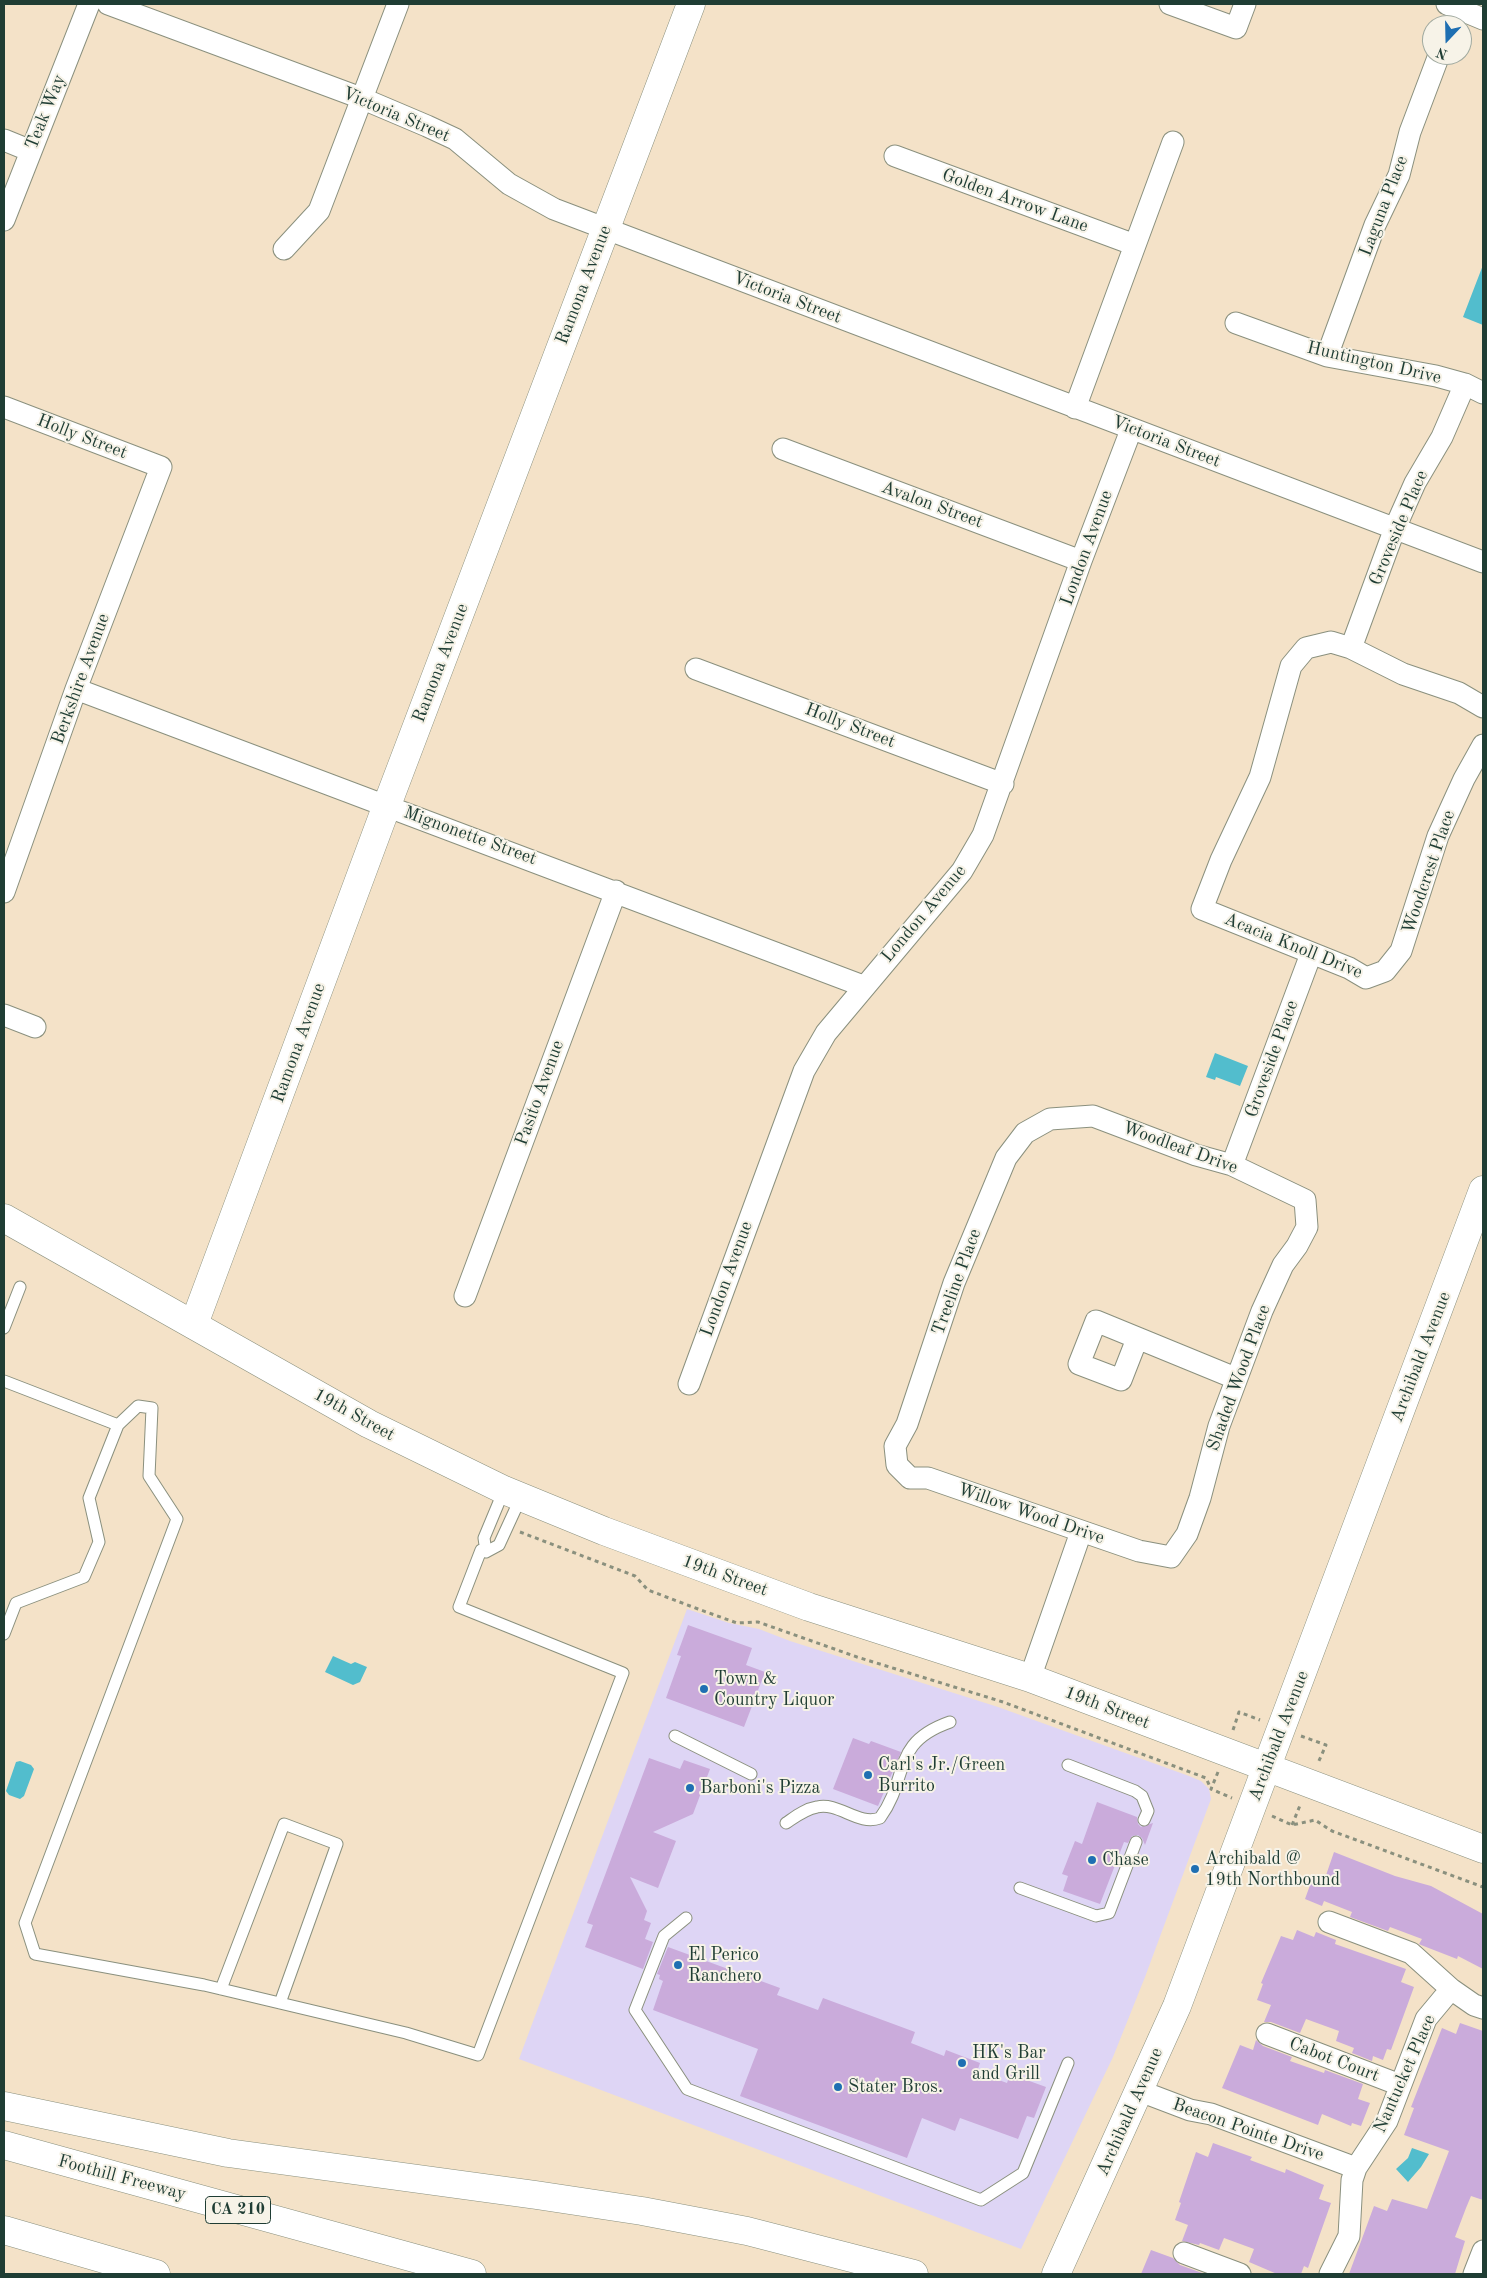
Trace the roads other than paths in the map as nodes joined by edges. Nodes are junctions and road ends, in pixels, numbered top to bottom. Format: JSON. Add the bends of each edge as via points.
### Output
{"nodes":[{"id":1,"x":89,"y":4,"type":"edge"},
{"id":2,"x":108,"y":4,"type":"edge"},
{"id":3,"x":398,"y":4,"type":"edge"},
{"id":4,"x":691,"y":4,"type":"edge"},
{"id":5,"x":1170,"y":4,"type":"edge"},
{"id":6,"x":1245,"y":4,"type":"edge"},
{"id":7,"x":1451,"y":12,"type":"edge"},
{"id":8,"x":1483,"y":19,"type":"edge"},
{"id":9,"x":1435,"y":65,"type":"edge"},
{"id":10,"x":361,"y":98,"type":"junction"},
{"id":11,"x":4,"y":140,"type":"edge"},
{"id":12,"x":1173,"y":142,"type":"dead end"},
{"id":13,"x":31,"y":151,"type":"junction"},
{"id":14,"x":895,"y":156,"type":"dead end"},
{"id":15,"x":4,"y":220,"type":"edge"},
{"id":16,"x":606,"y":229,"type":"junction"},
{"id":17,"x":1135,"y":245,"type":"junction"},
{"id":18,"x":284,"y":250,"type":"dead end"},
{"id":19,"x":1236,"y":323,"type":"dead end"},
{"id":20,"x":1328,"y":356,"type":"junction"},
{"id":21,"x":1474,"y":389,"type":"edge"},
{"id":22,"x":4,"y":407,"type":"edge"},
{"id":23,"x":1076,"y":408,"type":"junction"},
{"id":24,"x":1131,"y":430,"type":"junction"},
{"id":25,"x":783,"y":450,"type":"dead end"},
{"id":26,"x":161,"y":467,"type":"joint"},
{"id":27,"x":1395,"y":528,"type":"junction"},
{"id":28,"x":1081,"y":561,"type":"junction"},
{"id":29,"x":1483,"y":562,"type":"edge"},
{"id":30,"x":1351,"y":648,"type":"junction"},
{"id":31,"x":696,"y":669,"type":"dead end"},
{"id":32,"x":76,"y":689,"type":"junction"},
{"id":33,"x":1483,"y":707,"type":"edge"},
{"id":34,"x":1483,"y":745,"type":"edge"},
{"id":35,"x":1003,"y":784,"type":"junction"},
{"id":36,"x":387,"y":805,"type":"junction"},
{"id":37,"x":616,"y":891,"type":"junction"},
{"id":38,"x":4,"y":892,"type":"edge"},
{"id":39,"x":1311,"y":954,"type":"junction"},
{"id":40,"x":1386,"y":971,"type":"joint"},
{"id":41,"x":864,"y":986,"type":"junction"},
{"id":42,"x":4,"y":1015,"type":"edge"},
{"id":43,"x":35,"y":1027,"type":"dead end"},
{"id":44,"x":1050,"y":1119,"type":"joint"},
{"id":45,"x":1232,"y":1164,"type":"junction"},
{"id":46,"x":1483,"y":1190,"type":"edge"},
{"id":47,"x":1305,"y":1200,"type":"joint"},
{"id":48,"x":4,"y":1218,"type":"edge"},
{"id":49,"x":20,"y":1287,"type":"dead end"},
{"id":50,"x":465,"y":1296,"type":"dead end"},
{"id":51,"x":194,"y":1324,"type":"junction"},
{"id":52,"x":4,"y":1328,"type":"edge"},
{"id":53,"x":1137,"y":1339,"type":"dead end"},
{"id":54,"x":1235,"y":1378,"type":"junction"},
{"id":55,"x":4,"y":1381,"type":"edge"},
{"id":56,"x":689,"y":1384,"type":"dead end"},
{"id":57,"x":118,"y":1425,"type":"junction"},
{"id":58,"x":897,"y":1465,"type":"joint"},
{"id":59,"x":1081,"y":1532,"type":"junction"},
{"id":60,"x":481,"y":1550,"type":"dead end"},
{"id":61,"x":1171,"y":1557,"type":"joint"},
{"id":62,"x":4,"y":1634,"type":"edge"},
{"id":63,"x":1030,"y":1678,"type":"junction"},
{"id":64,"x":950,"y":1722,"type":"dead end"},
{"id":65,"x":675,"y":1736,"type":"dead end"},
{"id":66,"x":1068,"y":1765,"type":"dead end"},
{"id":67,"x":1267,"y":1768,"type":"junction"},
{"id":68,"x":751,"y":1774,"type":"dead end"},
{"id":69,"x":1144,"y":1820,"type":"dead end"},
{"id":70,"x":786,"y":1823,"type":"dead end"},
{"id":71,"x":1136,"y":1842,"type":"dead end"},
{"id":72,"x":1483,"y":1849,"type":"edge"},
{"id":73,"x":1020,"y":1888,"type":"dead end"},
{"id":74,"x":686,"y":1918,"type":"dead end"},
{"id":75,"x":1329,"y":1922,"type":"dead end"},
{"id":76,"x":221,"y":1988,"type":"junction"},
{"id":77,"x":1451,"y":1989,"type":"junction"},
{"id":78,"x":280,"y":2003,"type":"junction"},
{"id":79,"x":1483,"y":2008,"type":"edge"},
{"id":80,"x":1267,"y":2034,"type":"dead end"},
{"id":81,"x":1068,"y":2063,"type":"dead end"},
{"id":82,"x":1400,"y":2085,"type":"junction"},
{"id":83,"x":1140,"y":2091,"type":"junction"},
{"id":84,"x":4,"y":2106,"type":"edge"},
{"id":85,"x":4,"y":2145,"type":"edge"},
{"id":86,"x":1356,"y":2168,"type":"junction"},
{"id":87,"x":4,"y":2230,"type":"edge"},
{"id":88,"x":1483,"y":2252,"type":"edge"},
{"id":89,"x":1184,"y":2253,"type":"dead end"},
{"id":90,"x":156,"y":2274,"type":"edge"},
{"id":91,"x":472,"y":2274,"type":"edge"},
{"id":92,"x":914,"y":2274,"type":"edge"},
{"id":93,"x":1056,"y":2274,"type":"edge"},
{"id":94,"x":1240,"y":2274,"type":"edge"},
{"id":95,"x":1330,"y":2274,"type":"edge"},
{"id":96,"x":1474,"y":2274,"type":"edge"}],
"edges":[{"from":1,"to":13,"type":"street","name":"Teak Way"},
{"from":2,"to":10,"type":"street","name":"Victoria Street"},
{"from":3,"to":10,"type":"street"},
{"from":4,"to":16,"type":"main road","name":"Ramona Avenue"},
{"from":5,"to":6,"type":"street","via":[[1236,28]]},
{"from":7,"to":8,"type":"street"},
{"from":9,"to":20,"type":"street","name":"Laguna Place","via":[[1410,132],[1399,175],[1375,225]]},
{"from":10,"to":16,"type":"street","name":"Victoria Street","via":[[454,139],[509,184],[554,209]]},
{"from":10,"to":18,"type":"street","via":[[319,211]]},
{"from":11,"to":13,"type":"street"},
{"from":12,"to":17,"type":"street"},
{"from":13,"to":15,"type":"street","name":"Teak Way"},
{"from":14,"to":17,"type":"street","name":"Golden Arrow Lane"},
{"from":16,"to":23,"type":"street","name":"Victoria Street"},
{"from":16,"to":36,"type":"main road","name":"Ramona Avenue"},
{"from":17,"to":23,"type":"street"},
{"from":19,"to":20,"type":"street","name":"Huntington Drive"},
{"from":20,"to":21,"type":"street","name":"Huntington Drive","via":[[1393,366]]},
{"from":21,"to":27,"type":"street","name":"Groveside Place","via":[[1415,483]]},
{"from":22,"to":26,"type":"street","name":"Holly Street"},
{"from":23,"to":24,"type":"street","name":"Victoria Street"},
{"from":24,"to":27,"type":"street","name":"Victoria Street"},
{"from":24,"to":28,"type":"street","name":"London Avenue"},
{"from":25,"to":28,"type":"street","name":"Avalon Street"},
{"from":26,"to":32,"type":"street","name":"Berkshire Avenue"},
{"from":27,"to":29,"type":"street","name":"Victoria Street"},
{"from":27,"to":30,"type":"street","name":"Groveside Place"},
{"from":28,"to":35,"type":"street","name":"London Avenue"},
{"from":30,"to":33,"type":"street","via":[[1403,674],[1459,693]]},
{"from":30,"to":39,"type":"street","name":"Acacia Knoll Drive","via":[[1331,642],[1306,648],[1291,666],[1260,777],[1202,909]]},
{"from":31,"to":35,"type":"street","name":"Holly Street"},
{"from":32,"to":36,"type":"street","name":"Mignonette Street"},
{"from":32,"to":38,"type":"street","name":"Berkshire Avenue"},
{"from":34,"to":40,"type":"street","name":"Woodcrest Place","via":[[1438,836],[1401,951]]},
{"from":35,"to":41,"type":"street","name":"London Avenue","via":[[983,835],[962,871]]},
{"from":36,"to":37,"type":"street","name":"Mignonette Street"},
{"from":36,"to":51,"type":"main road","name":"Ramona Avenue"},
{"from":37,"to":41,"type":"street","name":"Mignonette Street"},
{"from":37,"to":50,"type":"street","name":"Pasito Avenue"},
{"from":39,"to":40,"type":"street","name":"Acacia Knoll Drive","via":[[1366,978]]},
{"from":39,"to":45,"type":"street","name":"Groveside Place"},
{"from":41,"to":56,"type":"street","name":"London Avenue","via":[[826,1033],[804,1071]]},
{"from":42,"to":43,"type":"street"},
{"from":44,"to":45,"type":"street","name":"Woodleaf Drive","via":[[1093,1116],[1196,1156]]},
{"from":44,"to":58,"type":"street","name":"Treeline Place","via":[[1024,1133],[1006,1158],[992,1189],[954,1283],[907,1424],[895,1446]]},
{"from":45,"to":47,"type":"street","name":"Woodleaf Drive"},
{"from":46,"to":67,"type":"main road","name":"Archibald Avenue"},
{"from":47,"to":54,"type":"street","name":"Shaded Wood Place","via":[[1307,1227],[1283,1265]]},
{"from":48,"to":51,"type":"main road","name":"19th Street"},
{"from":49,"to":52,"type":"lane"},
{"from":51,"to":63,"type":"main road","name":"19th Street","via":[[369,1424],[512,1494],[814,1609]]},
{"from":53,"to":54,"type":"street"},
{"from":54,"to":61,"type":"street","name":"Shaded Wood Place","via":[[1187,1534]]},
{"from":55,"to":57,"type":"lane"},
{"from":57,"to":62,"type":"lane","via":[[90,1498],[99,1542],[84,1577],[16,1603]]},
{"from":57,"to":76,"type":"lane","via":[[138,1406],[153,1409],[149,1476],[177,1519],[25,1924],[35,1954]]},
{"from":58,"to":59,"type":"street","name":"Willow Wood Drive","via":[[910,1478],[928,1478]]},
{"from":59,"to":61,"type":"street","name":"Willow Wood Drive","via":[[1139,1551]]},
{"from":59,"to":63,"type":"street"},
{"from":60,"to":78,"type":"lane","via":[[459,1607],[623,1673],[478,2055],[406,2033]]},
{"from":63,"to":67,"type":"main road","name":"19th Street"},
{"from":64,"to":70,"type":"lane","via":[[927,1732],[911,1746],[888,1806],[880,1818],[864,1820],[823,1806],[803,1812]]},
{"from":65,"to":68,"type":"lane"},
{"from":66,"to":69,"type":"lane","via":[[1136,1790],[1148,1810]]},
{"from":67,"to":72,"type":"main road","name":"19th Street"},
{"from":67,"to":83,"type":"main road","name":"Archibald Avenue","via":[[1177,2006]]},
{"from":71,"to":73,"type":"lane","via":[[1108,1913],[1096,1916]]},
{"from":74,"to":81,"type":"lane","via":[[664,1936],[635,2010],[687,2089],[981,2200],[1024,2173]]},
{"from":75,"to":77,"type":"street","via":[[1411,1953]]},
{"from":76,"to":78,"type":"lane"},
{"from":76,"to":78,"type":"lane","via":[[284,1824],[337,1844]]},
{"from":77,"to":79,"type":"street"},
{"from":77,"to":82,"type":"street","name":"Nantucket Place","via":[[1426,2019]]},
{"from":80,"to":82,"type":"street","name":"Cabot Court"},
{"from":82,"to":86,"type":"street","name":"Nantucket Place","via":[[1387,2121]]},
{"from":83,"to":86,"type":"street","name":"Beacon Pointe Drive"},
{"from":83,"to":93,"type":"main road","name":"Archibald Avenue"},
{"from":84,"to":92,"type":"main road","via":[[228,2153],[536,2194],[652,2213],[747,2231]]},
{"from":85,"to":91,"type":"main road","name":"Foothill Freeway","number":"CA 210"},
{"from":86,"to":95,"type":"street","name":"Nantucket Place","via":[[1352,2180],[1349,2236]]},
{"from":87,"to":90,"type":"main road"},
{"from":88,"to":96,"type":"street"},
{"from":89,"to":94,"type":"street"}]}
